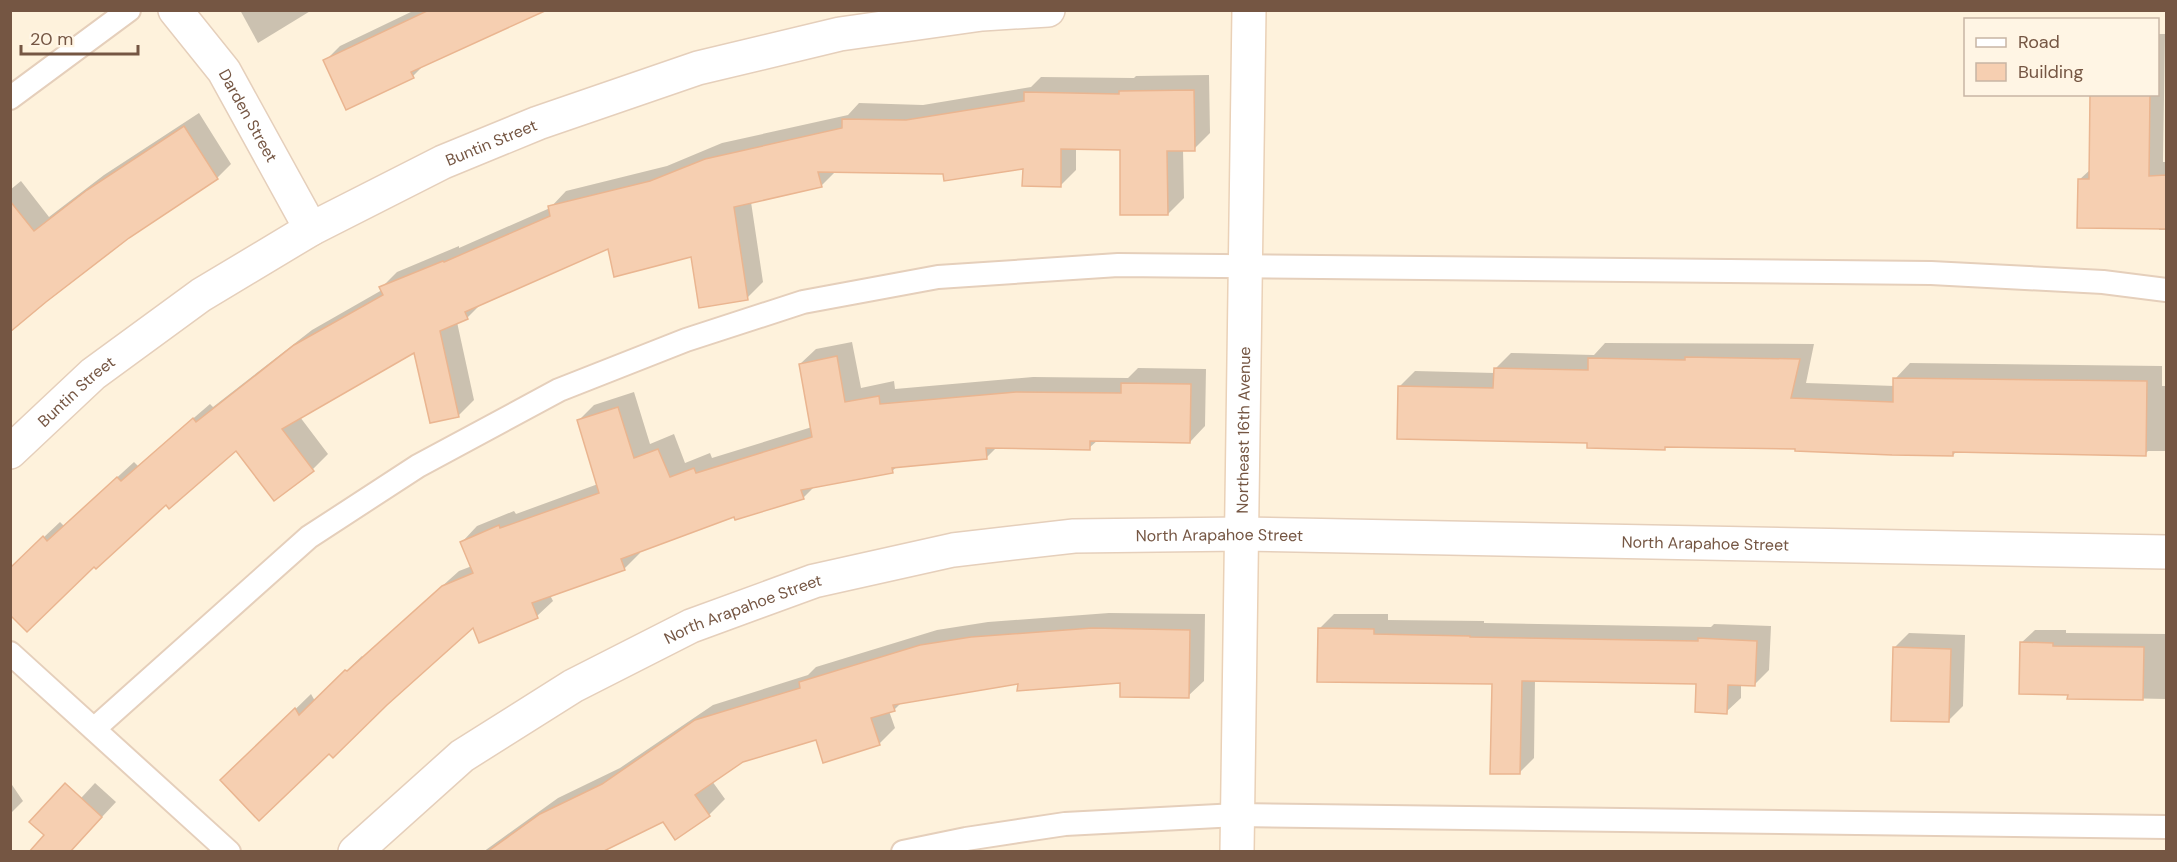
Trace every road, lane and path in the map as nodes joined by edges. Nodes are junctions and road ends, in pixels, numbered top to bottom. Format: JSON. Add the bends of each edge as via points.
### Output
{"nodes":[{"id":1,"x":129,"y":10,"type":"edge"},
{"id":2,"x":176,"y":10,"type":"edge"},
{"id":3,"x":1048,"y":10,"type":"edge"},
{"id":4,"x":1249,"y":10,"type":"edge"},
{"id":5,"x":10,"y":98,"type":"edge"},
{"id":6,"x":311,"y":229,"type":"junction"},
{"id":7,"x":1246,"y":266,"type":"junction"},
{"id":8,"x":2166,"y":290,"type":"edge"},
{"id":9,"x":10,"y":452,"type":"edge"},
{"id":10,"x":1242,"y":534,"type":"junction"},
{"id":11,"x":2166,"y":552,"type":"edge"},
{"id":12,"x":10,"y":653,"type":"edge"},
{"id":13,"x":93,"y":729,"type":"junction"},
{"id":14,"x":1237,"y":815,"type":"junction"},
{"id":15,"x":2166,"y":827,"type":"edge"},
{"id":16,"x":229,"y":852,"type":"edge"},
{"id":17,"x":355,"y":852,"type":"edge"},
{"id":18,"x":903,"y":852,"type":"edge"},
{"id":19,"x":1237,"y":852,"type":"edge"}],
"edges":[{"from":1,"to":5,"type":"lane"},
{"from":2,"to":6,"type":"street","name":"Darden Street","via":[[224,71]]},
{"from":3,"to":6,"type":"street","name":"Buntin Street","via":[[982,14],[840,34],[698,68],[538,123],[443,162]]},
{"from":4,"to":7,"type":"street","name":"Northeast 16th Avenue"},
{"from":6,"to":9,"type":"street","name":"Buntin Street","via":[[201,295],[93,374]]},
{"from":7,"to":8,"type":"lane","via":[[1931,273],[2103,282]]},
{"from":7,"to":10,"type":"street","name":"Northeast 16th Avenue"},
{"from":7,"to":13,"type":"lane","via":[[1118,265],[938,277],[803,302],[686,340],[559,390],[418,465],[309,537]]},
{"from":10,"to":11,"type":"street","name":"North Arapahoe Street"},
{"from":10,"to":14,"type":"street","name":"Northeast 16th Avenue"},
{"from":10,"to":17,"type":"street","name":"North Arapahoe Street","via":[[1074,536],[953,550],[814,581],[691,626],[573,686],[462,756]]},
{"from":12,"to":13,"type":"lane"},
{"from":13,"to":16,"type":"lane"},
{"from":14,"to":15,"type":"lane"},
{"from":14,"to":18,"type":"lane","via":[[1065,824]]},
{"from":14,"to":19,"type":"street","name":"Northeast 16th Avenue"}]}
